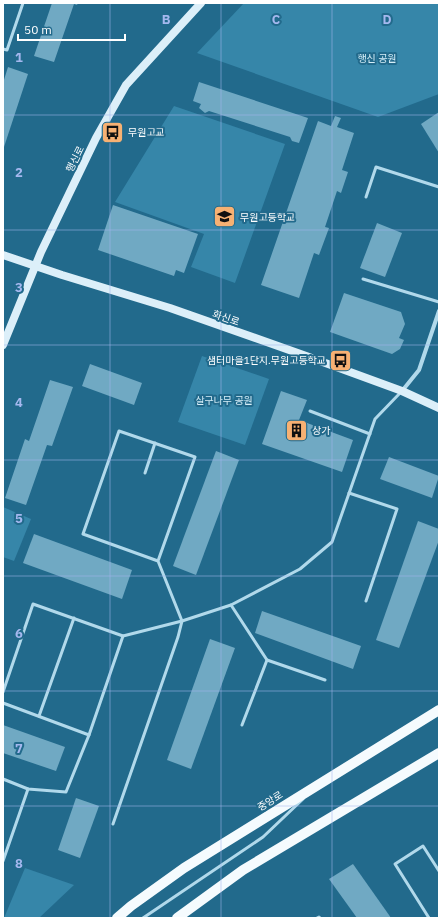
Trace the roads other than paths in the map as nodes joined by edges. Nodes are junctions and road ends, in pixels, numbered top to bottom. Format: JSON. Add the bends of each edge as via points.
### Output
{"nodes":[{"id":1,"x":23,"y":3,"type":"edge"},
{"id":2,"x":201,"y":3,"type":"edge"},
{"id":3,"x":3,"y":49,"type":"edge"},
{"id":4,"x":439,"y":187,"type":"edge"},
{"id":5,"x":366,"y":197,"type":"dead end"},
{"id":6,"x":3,"y":255,"type":"edge"},
{"id":7,"x":35,"y":266,"type":"junction"},
{"id":8,"x":363,"y":279,"type":"dead end"},
{"id":9,"x":439,"y":302,"type":"edge"},
{"id":10,"x":439,"y":310,"type":"edge"},
{"id":11,"x":3,"y":346,"type":"edge"},
{"id":12,"x":402,"y":391,"type":"junction"},
{"id":13,"x":439,"y":408,"type":"edge"},
{"id":14,"x":310,"y":411,"type":"dead end"},
{"id":15,"x":370,"y":434,"type":"junction"},
{"id":16,"x":155,"y":443,"type":"junction"},
{"id":17,"x":145,"y":474,"type":"dead end"},
{"id":18,"x":349,"y":493,"type":"junction"},
{"id":19,"x":158,"y":562,"type":"junction"},
{"id":20,"x":366,"y":601,"type":"dead end"},
{"id":21,"x":231,"y":605,"type":"junction"},
{"id":22,"x":74,"y":618,"type":"junction"},
{"id":23,"x":182,"y":621,"type":"junction"},
{"id":24,"x":123,"y":636,"type":"junction"},
{"id":25,"x":267,"y":660,"type":"junction"},
{"id":26,"x":324,"y":680,"type":"dead end"},
{"id":27,"x":3,"y":692,"type":"edge"},
{"id":28,"x":3,"y":703,"type":"edge"},
{"id":29,"x":439,"y":710,"type":"edge"},
{"id":30,"x":39,"y":716,"type":"junction"},
{"id":31,"x":242,"y":725,"type":"dead end"},
{"id":32,"x":89,"y":735,"type":"junction"},
{"id":33,"x":439,"y":752,"type":"edge"},
{"id":34,"x":3,"y":779,"type":"edge"},
{"id":35,"x":321,"y":783,"type":"junction"},
{"id":36,"x":28,"y":789,"type":"junction"},
{"id":37,"x":113,"y":824,"type":"dead end"},
{"id":38,"x":3,"y":861,"type":"edge"},
{"id":39,"x":439,"y":871,"type":"edge"},
{"id":40,"x":117,"y":918,"type":"edge"},
{"id":41,"x":143,"y":918,"type":"edge"},
{"id":42,"x":176,"y":918,"type":"edge"},
{"id":43,"x":429,"y":918,"type":"edge"}],
"edges":[{"from":1,"to":3,"type":"lane","via":[[7,50]]},
{"from":2,"to":7,"type":"main road","name":"행신로","via":[[126,86],[96,138]]},
{"from":4,"to":5,"type":"lane","via":[[376,167]]},
{"from":6,"to":7,"type":"main road","name":"화신로"},
{"from":7,"to":11,"type":"main road","name":"행신로"},
{"from":7,"to":12,"type":"main road","name":"화신로","via":[[170,308]]},
{"from":8,"to":9,"type":"lane"},
{"from":10,"to":12,"type":"street","via":[[419,370]]},
{"from":12,"to":13,"type":"main road","name":"화신로"},
{"from":12,"to":15,"type":"lane","via":[[375,418]]},
{"from":14,"to":15,"type":"lane"},
{"from":15,"to":18,"type":"lane"},
{"from":16,"to":17,"type":"lane"},
{"from":16,"to":19,"type":"lane","via":[[195,457]]},
{"from":16,"to":19,"type":"lane","via":[[119,431],[83,534]]},
{"from":18,"to":20,"type":"lane","via":[[397,509]]},
{"from":18,"to":21,"type":"lane","via":[[332,542],[300,569]]},
{"from":19,"to":23,"type":"lane"},
{"from":21,"to":23,"type":"lane"},
{"from":21,"to":25,"type":"lane"},
{"from":22,"to":24,"type":"lane"},
{"from":22,"to":27,"type":"lane","via":[[33,604]]},
{"from":22,"to":30,"type":"lane"},
{"from":23,"to":24,"type":"lane"},
{"from":23,"to":37,"type":"lane"},
{"from":24,"to":32,"type":"lane"},
{"from":25,"to":26,"type":"lane"},
{"from":25,"to":31,"type":"lane"},
{"from":28,"to":30,"type":"lane"},
{"from":29,"to":35,"type":"main road","name":"중앙로"},
{"from":30,"to":32,"type":"lane"},
{"from":32,"to":36,"type":"lane","via":[[66,792]]},
{"from":33,"to":42,"type":"main road","via":[[243,870]]},
{"from":34,"to":36,"type":"lane"},
{"from":35,"to":40,"type":"main road","name":"중앙로","via":[[184,868]]},
{"from":35,"to":41,"type":"lane","via":[[263,837]]},
{"from":36,"to":38,"type":"lane"},
{"from":39,"to":43,"type":"lane","via":[[423,846],[395,864]]}]}
